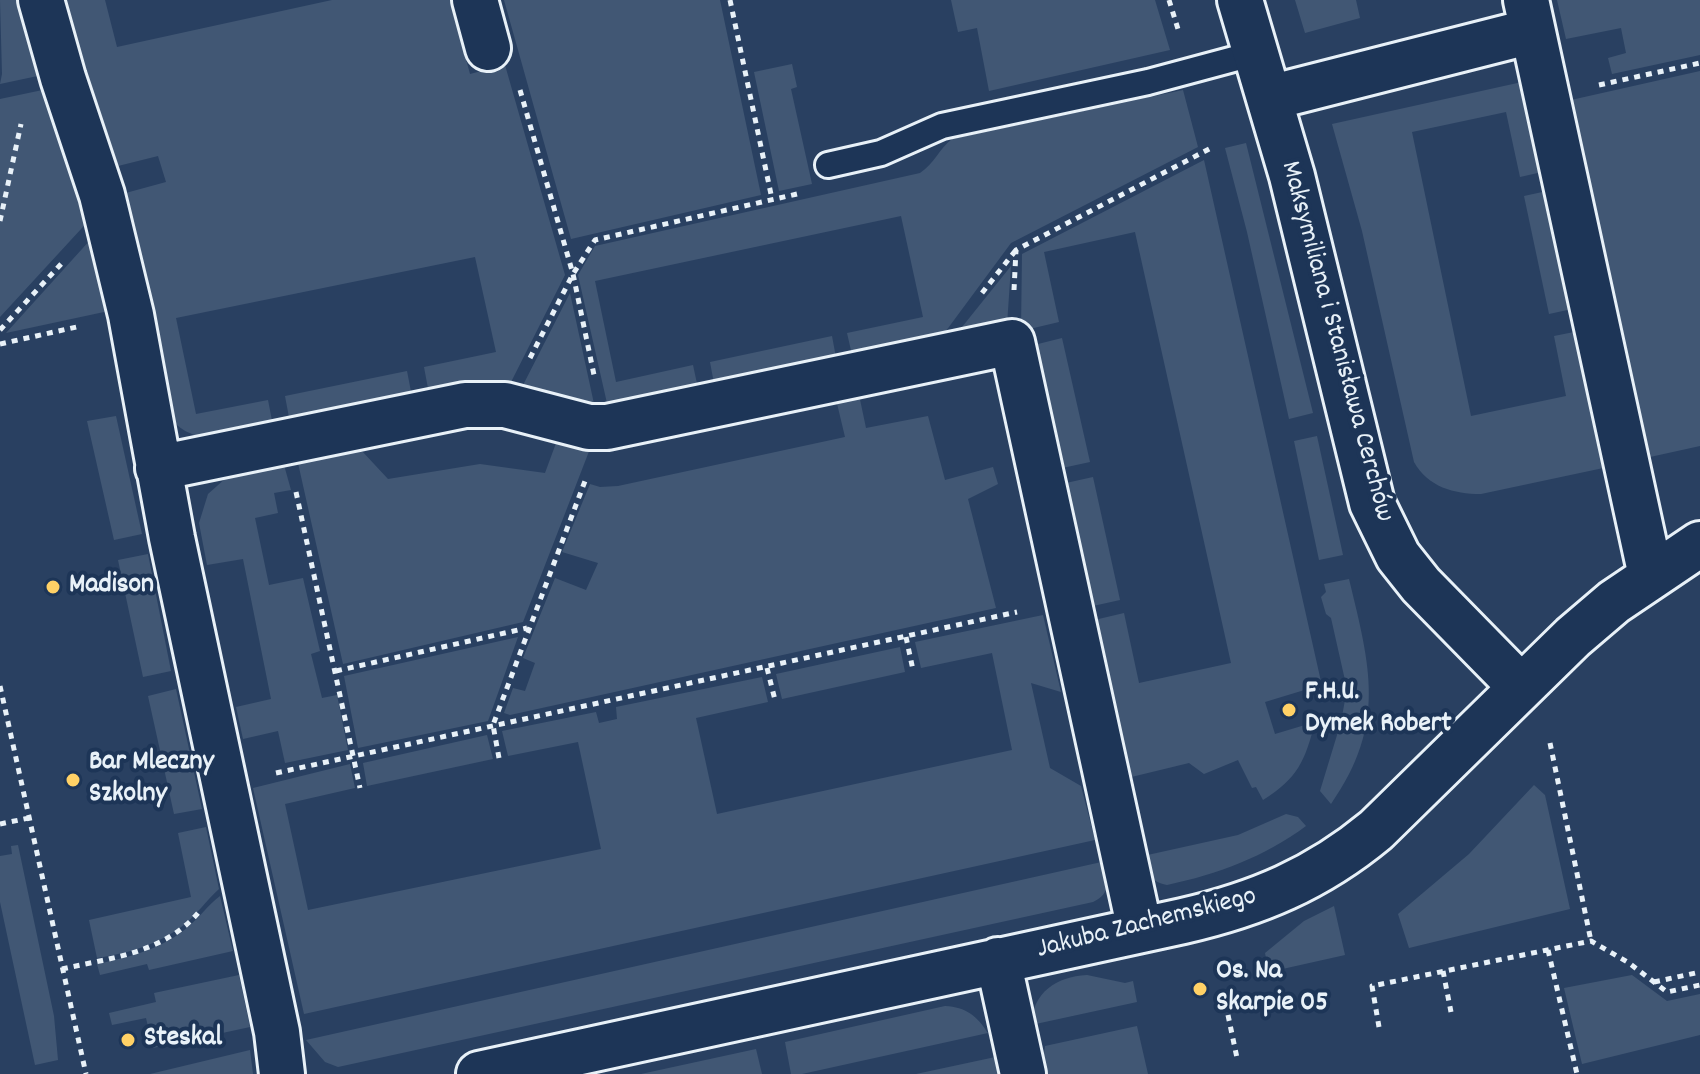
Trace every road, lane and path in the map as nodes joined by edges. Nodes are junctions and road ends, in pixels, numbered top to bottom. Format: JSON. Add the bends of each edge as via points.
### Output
{"nodes":[{"id":1,"x":41,"y":0,"type":"edge"},
{"id":2,"x":475,"y":0,"type":"edge"},
{"id":3,"x":730,"y":0,"type":"edge"},
{"id":4,"x":1240,"y":0,"type":"edge"},
{"id":5,"x":1529,"y":16,"type":"edge"},
{"id":6,"x":1256,"y":53,"type":"junction"},
{"id":7,"x":502,"y":62,"type":"joint"},
{"id":8,"x":1700,"y":63,"type":"edge"},
{"id":9,"x":1587,"y":88,"type":"dead end"},
{"id":10,"x":1269,"y":98,"type":"junction"},
{"id":11,"x":22,"y":120,"type":"dead end"},
{"id":12,"x":1213,"y":147,"type":"dead end"},
{"id":13,"x":828,"y":165,"type":"joint"},
{"id":14,"x":772,"y":199,"type":"junction"},
{"id":15,"x":0,"y":221,"type":"edge"},
{"id":16,"x":63,"y":261,"type":"dead end"},
{"id":17,"x":573,"y":274,"type":"junction"},
{"id":18,"x":1014,"y":295,"type":"dead end"},
{"id":19,"x":66,"y":329,"type":"dead end"},
{"id":20,"x":0,"y":330,"type":"edge"},
{"id":21,"x":0,"y":344,"type":"edge"},
{"id":22,"x":589,"y":354,"type":"dead end"},
{"id":23,"x":527,"y":363,"type":"dead end"},
{"id":24,"x":158,"y":468,"type":"junction"},
{"id":25,"x":589,"y":470,"type":"dead end"},
{"id":26,"x":296,"y":489,"type":"dead end"},
{"id":27,"x":1700,"y":544,"type":"edge"},
{"id":28,"x":1651,"y":576,"type":"junction"},
{"id":29,"x":983,"y":620,"type":"dead end"},
{"id":30,"x":528,"y":627,"type":"junction"},
{"id":31,"x":906,"y":637,"type":"junction"},
{"id":32,"x":767,"y":668,"type":"junction"},
{"id":33,"x":913,"y":670,"type":"dead end"},
{"id":34,"x":336,"y":671,"type":"junction"},
{"id":35,"x":0,"y":686,"type":"edge"},
{"id":36,"x":1521,"y":687,"type":"junction"},
{"id":37,"x":775,"y":700,"type":"dead end"},
{"id":38,"x":3,"y":717,"type":"edge"},
{"id":39,"x":493,"y":725,"type":"junction"},
{"id":40,"x":1550,"y":743,"type":"dead end"},
{"id":41,"x":354,"y":755,"type":"junction"},
{"id":42,"x":499,"y":758,"type":"dead end"},
{"id":43,"x":263,"y":776,"type":"dead end"},
{"id":44,"x":360,"y":788,"type":"dead end"},
{"id":45,"x":29,"y":818,"type":"junction"},
{"id":46,"x":0,"y":824,"type":"edge"},
{"id":47,"x":245,"y":886,"type":"junction"},
{"id":48,"x":1140,"y":930,"type":"junction"},
{"id":49,"x":1591,"y":941,"type":"junction"},
{"id":50,"x":1548,"y":950,"type":"junction"},
{"id":51,"x":998,"y":960,"type":"junction"},
{"id":52,"x":62,"y":969,"type":"junction"},
{"id":53,"x":1443,"y":971,"type":"junction"},
{"id":54,"x":1700,"y":972,"type":"edge"},
{"id":55,"x":1653,"y":982,"type":"junction"},
{"id":56,"x":1700,"y":985,"type":"edge"},
{"id":57,"x":1451,"y":1012,"type":"dead end"},
{"id":58,"x":1228,"y":1015,"type":"dead end"},
{"id":59,"x":1379,"y":1027,"type":"dead end"},
{"id":60,"x":1237,"y":1058,"type":"dead end"},
{"id":61,"x":86,"y":1074,"type":"edge"},
{"id":62,"x":282,"y":1074,"type":"edge"},
{"id":63,"x":479,"y":1074,"type":"edge"},
{"id":64,"x":1023,"y":1074,"type":"edge"},
{"id":65,"x":1577,"y":1074,"type":"edge"}],
"edges":[{"from":1,"to":24,"type":"street","via":[[107,213]]},
{"from":2,"to":7,"type":"street"},
{"from":3,"to":14,"type":"path"},
{"from":4,"to":6,"type":"street","name":"Maksymiliana i Stanisława Cerchów"},
{"from":5,"to":10,"type":"street"},
{"from":5,"to":28,"type":"street"},
{"from":6,"to":10,"type":"street","name":"Maksymiliana i Stanisława Cerchów"},
{"from":6,"to":13,"type":"lane","via":[[942,126],[881,153]]},
{"from":7,"to":17,"type":"path"},
{"from":8,"to":9,"type":"path"},
{"from":10,"to":36,"type":"street","name":"Maksymiliana i Stanisława Cerchów","via":[[1383,531],[1421,585]]},
{"from":11,"to":15,"type":"path"},
{"from":12,"to":18,"type":"path","via":[[1016,250]]},
{"from":13,"to":14,"type":"path","via":[[820,189]]},
{"from":14,"to":17,"type":"path","via":[[595,240]]},
{"from":16,"to":20,"type":"path"},
{"from":17,"to":22,"type":"path"},
{"from":17,"to":23,"type":"path"},
{"from":19,"to":21,"type":"path"},
{"from":24,"to":47,"type":"street"},
{"from":24,"to":48,"type":"street","via":[[465,405],[505,405],[607,427],[1012,342]]},
{"from":25,"to":30,"type":"path"},
{"from":26,"to":34,"type":"path"},
{"from":27,"to":28,"type":"street","name":"Jakuba Zachemskiego"},
{"from":28,"to":36,"type":"street","name":"Jakuba Zachemskiego","via":[[1603,610]]},
{"from":29,"to":31,"type":"path"},
{"from":30,"to":34,"type":"path"},
{"from":30,"to":39,"type":"path"},
{"from":31,"to":32,"type":"path"},
{"from":31,"to":33,"type":"path"},
{"from":32,"to":37,"type":"path"},
{"from":32,"to":39,"type":"path"},
{"from":34,"to":41,"type":"path"},
{"from":35,"to":38,"type":"path"},
{"from":36,"to":48,"type":"street","name":"Jakuba Zachemskiego","via":[[1376,830],[1336,862],[1252,903]]},
{"from":38,"to":45,"type":"path"},
{"from":39,"to":41,"type":"path"},
{"from":39,"to":42,"type":"path"},
{"from":40,"to":49,"type":"path"},
{"from":41,"to":43,"type":"path"},
{"from":41,"to":44,"type":"path"},
{"from":45,"to":46,"type":"path"},
{"from":45,"to":52,"type":"path"},
{"from":47,"to":52,"type":"path","via":[[220,892],[188,925],[142,951]]},
{"from":47,"to":62,"type":"street"},
{"from":48,"to":51,"type":"street","name":"Jakuba Zachemskiego"},
{"from":49,"to":50,"type":"path"},
{"from":49,"to":55,"type":"path"},
{"from":50,"to":53,"type":"path"},
{"from":50,"to":65,"type":"path"},
{"from":51,"to":63,"type":"street","name":"Jakuba Zachemskiego"},
{"from":51,"to":64,"type":"street"},
{"from":52,"to":61,"type":"path"},
{"from":53,"to":57,"type":"path"},
{"from":53,"to":59,"type":"path","via":[[1372,986]]},
{"from":54,"to":55,"type":"path"},
{"from":55,"to":56,"type":"path","via":[[1667,992]]},
{"from":58,"to":60,"type":"path"}]}
